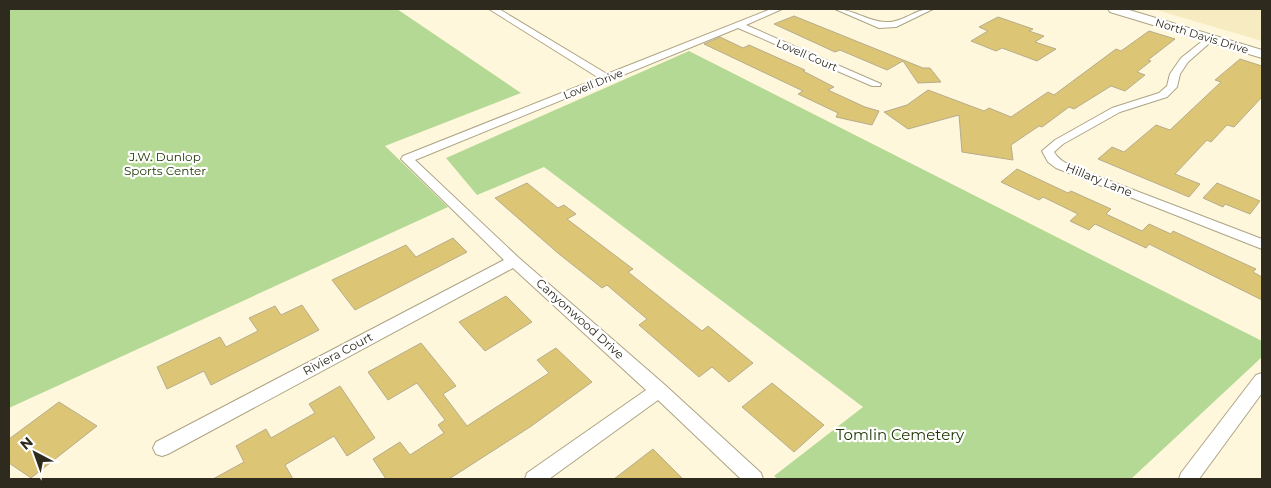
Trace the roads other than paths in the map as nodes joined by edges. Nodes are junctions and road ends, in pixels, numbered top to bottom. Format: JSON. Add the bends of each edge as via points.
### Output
{"nodes":[{"id":1,"x":498,"y":9,"type":"edge"},
{"id":2,"x":778,"y":9,"type":"edge"},
{"id":3,"x":839,"y":9,"type":"edge"},
{"id":4,"x":929,"y":9,"type":"edge"},
{"id":5,"x":1114,"y":9,"type":"edge"},
{"id":6,"x":1140,"y":9,"type":"edge"},
{"id":7,"x":738,"y":25,"type":"junction"},
{"id":8,"x":1210,"y":38,"type":"junction"},
{"id":9,"x":1262,"y":46,"type":"edge"},
{"id":10,"x":1262,"y":54,"type":"edge"},
{"id":11,"x":606,"y":78,"type":"junction"},
{"id":12,"x":876,"y":84,"type":"dead end"},
{"id":13,"x":407,"y":159,"type":"joint"},
{"id":14,"x":1262,"y":244,"type":"edge"},
{"id":15,"x":514,"y":261,"type":"junction"},
{"id":16,"x":1262,"y":380,"type":"edge"},
{"id":17,"x":659,"y":390,"type":"junction"},
{"id":18,"x":162,"y":448,"type":"dead end"},
{"id":19,"x":534,"y":479,"type":"edge"},
{"id":20,"x":754,"y":479,"type":"edge"},
{"id":21,"x":1188,"y":479,"type":"edge"}],
"edges":[{"from":1,"to":11,"type":"street"},
{"from":2,"to":7,"type":"street","name":"Lovell Drive"},
{"from":3,"to":4,"type":"street","via":[[879,25],[894,25]]},
{"from":5,"to":8,"type":"street","name":"North Davis Drive"},
{"from":6,"to":9,"type":"street","name":"North Davis Drive"},
{"from":7,"to":11,"type":"street","name":"Lovell Drive"},
{"from":7,"to":12,"type":"street","name":"Lovell Court"},
{"from":8,"to":10,"type":"street","name":"North Davis Drive"},
{"from":8,"to":14,"type":"street","name":"Hillary Lane","via":[[1184,60],[1175,74],[1172,87],[1163,95],[1116,110],[1048,151],[1060,165]]},
{"from":11,"to":13,"type":"street","name":"Lovell Drive"},
{"from":13,"to":15,"type":"street","name":"Canyonwood Drive"},
{"from":15,"to":17,"type":"street","name":"Canyonwood Drive"},
{"from":15,"to":18,"type":"street","name":"Riviera Court"},
{"from":16,"to":21,"type":"street"},
{"from":17,"to":19,"type":"street"},
{"from":17,"to":20,"type":"street","name":"Canyonwood Drive"}]}
